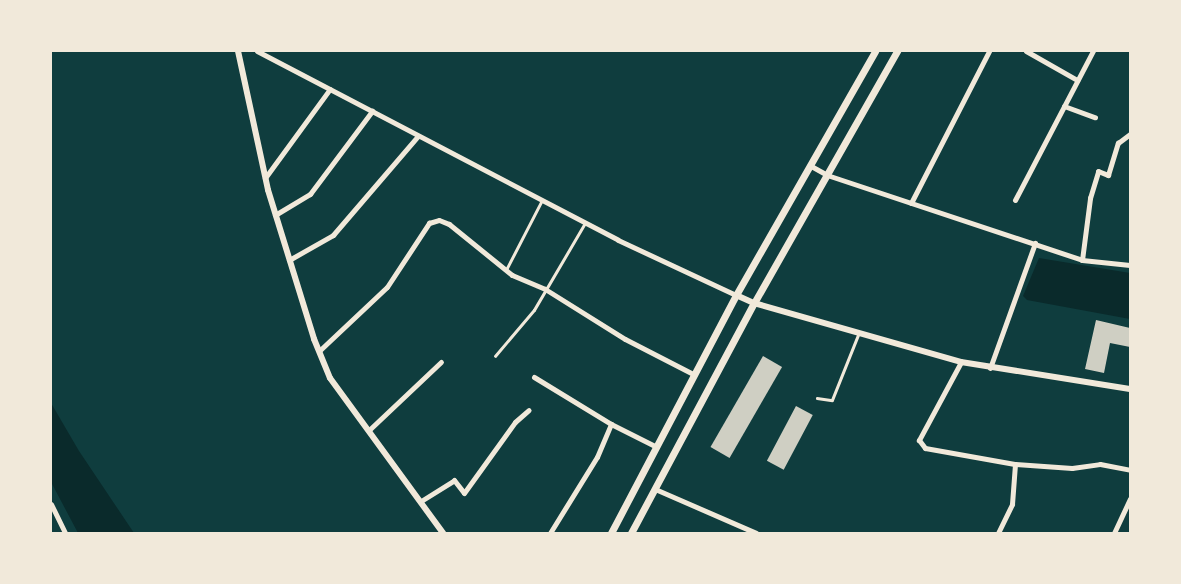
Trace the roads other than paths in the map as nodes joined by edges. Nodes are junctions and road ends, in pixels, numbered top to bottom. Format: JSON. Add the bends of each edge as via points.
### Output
{"nodes":[{"id":1,"x":238,"y":51,"type":"edge"},
{"id":2,"x":257,"y":51,"type":"edge"},
{"id":3,"x":875,"y":51,"type":"edge"},
{"id":4,"x":897,"y":51,"type":"edge"},
{"id":5,"x":989,"y":51,"type":"edge"},
{"id":6,"x":1026,"y":51,"type":"edge"},
{"id":7,"x":1093,"y":51,"type":"edge"},
{"id":8,"x":1077,"y":80,"type":"junction"},
{"id":9,"x":330,"y":89,"type":"junction"},
{"id":10,"x":1064,"y":106,"type":"junction"},
{"id":11,"x":372,"y":111,"type":"junction"},
{"id":12,"x":1095,"y":117,"type":"dead end"},
{"id":13,"x":1130,"y":134,"type":"edge"},
{"id":14,"x":418,"y":136,"type":"junction"},
{"id":15,"x":811,"y":166,"type":"junction"},
{"id":16,"x":827,"y":175,"type":"junction"},
{"id":17,"x":265,"y":178,"type":"junction"},
{"id":18,"x":542,"y":200,"type":"junction"},
{"id":19,"x":1015,"y":200,"type":"dead end"},
{"id":20,"x":911,"y":203,"type":"junction"},
{"id":21,"x":275,"y":215,"type":"junction"},
{"id":22,"x":585,"y":223,"type":"junction"},
{"id":23,"x":1035,"y":243,"type":"junction"},
{"id":24,"x":289,"y":260,"type":"junction"},
{"id":25,"x":1082,"y":260,"type":"junction"},
{"id":26,"x":1130,"y":265,"type":"edge"},
{"id":27,"x":505,"y":271,"type":"junction"},
{"id":28,"x":545,"y":289,"type":"junction"},
{"id":29,"x":736,"y":295,"type":"junction"},
{"id":30,"x":754,"y":303,"type":"junction"},
{"id":31,"x":859,"y":332,"type":"junction"},
{"id":32,"x":319,"y":351,"type":"junction"},
{"id":33,"x":495,"y":356,"type":"dead end"},
{"id":34,"x":442,"y":362,"type":"dead end"},
{"id":35,"x":961,"y":362,"type":"junction"},
{"id":36,"x":990,"y":368,"type":"junction"},
{"id":37,"x":693,"y":374,"type":"junction"},
{"id":38,"x":534,"y":377,"type":"dead end"},
{"id":39,"x":1130,"y":389,"type":"edge"},
{"id":40,"x":817,"y":398,"type":"dead end"},
{"id":41,"x":529,"y":410,"type":"dead end"},
{"id":42,"x":611,"y":424,"type":"junction"},
{"id":43,"x":369,"y":430,"type":"junction"},
{"id":44,"x":655,"y":446,"type":"junction"},
{"id":45,"x":1015,"y":464,"type":"junction"},
{"id":46,"x":1130,"y":470,"type":"edge"},
{"id":47,"x":655,"y":489,"type":"junction"},
{"id":48,"x":1130,"y":499,"type":"edge"},
{"id":49,"x":421,"y":501,"type":"junction"},
{"id":50,"x":51,"y":504,"type":"edge"},
{"id":51,"x":65,"y":533,"type":"edge"},
{"id":52,"x":443,"y":533,"type":"edge"},
{"id":53,"x":550,"y":533,"type":"edge"},
{"id":54,"x":611,"y":533,"type":"edge"},
{"id":55,"x":631,"y":533,"type":"edge"},
{"id":56,"x":755,"y":533,"type":"edge"},
{"id":57,"x":998,"y":533,"type":"edge"},
{"id":58,"x":1114,"y":533,"type":"edge"}],
"edges":[{"from":1,"to":17,"type":"street"},
{"from":2,"to":9,"type":"street"},
{"from":3,"to":15,"type":"main road"},
{"from":4,"to":16,"type":"main road"},
{"from":5,"to":20,"type":"street"},
{"from":6,"to":8,"type":"street"},
{"from":7,"to":8,"type":"street"},
{"from":8,"to":10,"type":"street"},
{"from":9,"to":11,"type":"street"},
{"from":9,"to":17,"type":"street"},
{"from":10,"to":12,"type":"street"},
{"from":10,"to":19,"type":"street"},
{"from":11,"to":14,"type":"street"},
{"from":11,"to":21,"type":"street","via":[[310,194]]},
{"from":13,"to":25,"type":"street","via":[[1118,142],[1108,175],[1098,171]]},
{"from":14,"to":18,"type":"street"},
{"from":14,"to":24,"type":"street","via":[[333,235]]},
{"from":15,"to":16,"type":"street"},
{"from":15,"to":29,"type":"main road"},
{"from":16,"to":20,"type":"street"},
{"from":16,"to":30,"type":"main road"},
{"from":17,"to":21,"type":"street"},
{"from":18,"to":22,"type":"street"},
{"from":18,"to":27,"type":"lane"},
{"from":20,"to":23,"type":"street"},
{"from":21,"to":24,"type":"street"},
{"from":22,"to":28,"type":"lane"},
{"from":22,"to":29,"type":"street"},
{"from":23,"to":25,"type":"street"},
{"from":23,"to":36,"type":"street"},
{"from":24,"to":32,"type":"street"},
{"from":25,"to":26,"type":"street"},
{"from":27,"to":28,"type":"street"},
{"from":27,"to":32,"type":"street","via":[[449,224],[429,223],[387,287]]},
{"from":28,"to":33,"type":"lane","via":[[534,310]]},
{"from":28,"to":37,"type":"street","via":[[625,339]]},
{"from":29,"to":30,"type":"street"},
{"from":29,"to":37,"type":"main road"},
{"from":30,"to":31,"type":"street"},
{"from":30,"to":47,"type":"main road"},
{"from":31,"to":35,"type":"street"},
{"from":31,"to":40,"type":"lane","via":[[832,400]]},
{"from":32,"to":43,"type":"street","via":[[330,378]]},
{"from":34,"to":43,"type":"street"},
{"from":35,"to":36,"type":"street"},
{"from":35,"to":45,"type":"street","via":[[925,426],[920,445]]},
{"from":36,"to":39,"type":"street"},
{"from":37,"to":44,"type":"main road"},
{"from":38,"to":42,"type":"street"},
{"from":41,"to":49,"type":"street","via":[[514,422],[464,493],[454,480]]},
{"from":42,"to":44,"type":"street"},
{"from":42,"to":53,"type":"street","via":[[597,457]]},
{"from":43,"to":49,"type":"street"},
{"from":44,"to":54,"type":"main road"},
{"from":45,"to":46,"type":"street","via":[[1072,468],[1100,464]]},
{"from":45,"to":57,"type":"street","via":[[1012,504]]},
{"from":47,"to":55,"type":"main road"},
{"from":47,"to":56,"type":"street"},
{"from":48,"to":58,"type":"street"},
{"from":49,"to":52,"type":"street"},
{"from":50,"to":51,"type":"street"}]}
